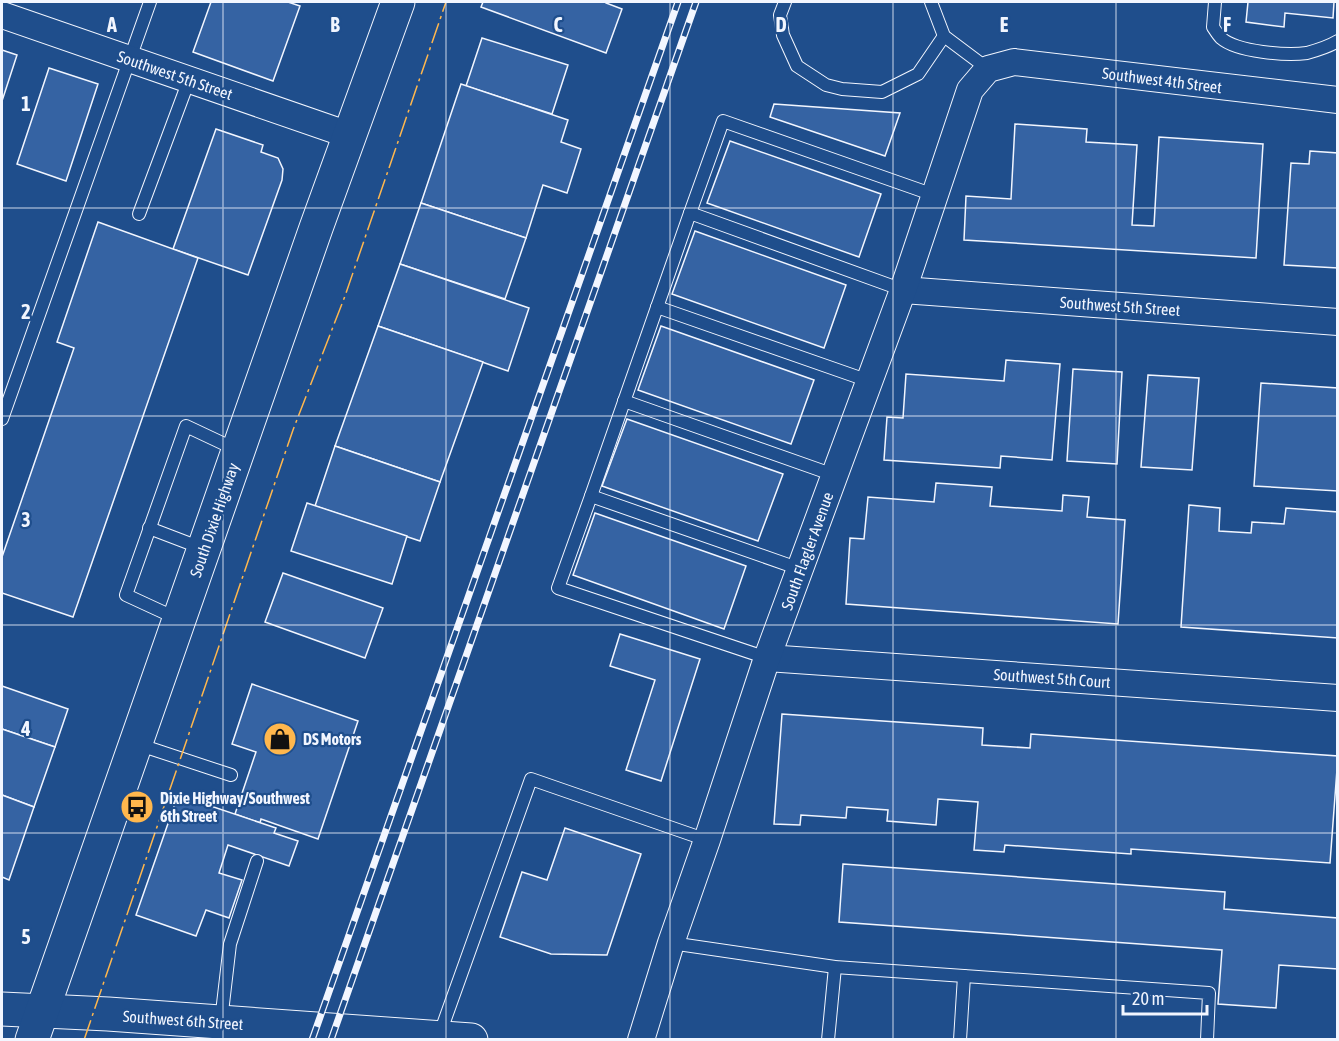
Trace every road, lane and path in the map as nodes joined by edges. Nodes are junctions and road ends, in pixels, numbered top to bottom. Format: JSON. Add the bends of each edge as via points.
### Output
{"nodes":[{"id":1,"x":150,"y":2,"type":"edge"},
{"id":2,"x":398,"y":2,"type":"edge"},
{"id":3,"x":785,"y":2,"type":"edge"},
{"id":4,"x":931,"y":2,"type":"edge"},
{"id":5,"x":1215,"y":2,"type":"edge"},
{"id":6,"x":2,"y":15,"type":"edge"},
{"id":7,"x":944,"y":36,"type":"junction"},
{"id":8,"x":1338,"y":41,"type":"edge"},
{"id":9,"x":130,"y":60,"type":"junction"},
{"id":10,"x":988,"y":69,"type":"junction"},
{"id":11,"x":189,"y":80,"type":"junction"},
{"id":12,"x":1338,"y":100,"type":"edge"},
{"id":13,"x":350,"y":135,"type":"junction"},
{"id":14,"x":934,"y":195,"type":"junction"},
{"id":15,"x":690,"y":213,"type":"junction"},
{"id":16,"x":139,"y":214,"type":"dead end"},
{"id":17,"x":903,"y":290,"type":"junction"},
{"id":18,"x":657,"y":307,"type":"junction"},
{"id":19,"x":1338,"y":322,"type":"edge"},
{"id":20,"x":869,"y":381,"type":"junction"},
{"id":21,"x":624,"y":401,"type":"junction"},
{"id":22,"x":2,"y":419,"type":"edge"},
{"id":23,"x":238,"y":450,"type":"junction"},
{"id":24,"x":834,"y":475,"type":"junction"},
{"id":25,"x":591,"y":496,"type":"junction"},
{"id":26,"x":149,"y":528,"type":"junction"},
{"id":27,"x":204,"y":549,"type":"junction"},
{"id":28,"x":800,"y":569,"type":"junction"},
{"id":29,"x":179,"y":619,"type":"junction"},
{"id":30,"x":767,"y":658,"type":"junction"},
{"id":31,"x":1338,"y":698,"type":"edge"},
{"id":32,"x":135,"y":744,"type":"junction"},
{"id":33,"x":231,"y":775,"type":"dead end"},
{"id":34,"x":707,"y":840,"type":"junction"},
{"id":35,"x":258,"y":861,"type":"dead end"},
{"id":36,"x":671,"y":943,"type":"junction"},
{"id":37,"x":834,"y":967,"type":"junction"},
{"id":38,"x":964,"y":976,"type":"junction"},
{"id":39,"x":2,"y":1009,"type":"edge"},
{"id":40,"x":205,"y":1024,"type":"junction"},
{"id":41,"x":37,"y":1025,"type":"edge"},
{"id":42,"x":438,"y":1038,"type":"edge"},
{"id":43,"x":471,"y":1040,"type":"edge"},
{"id":44,"x":640,"y":1040,"type":"edge"},
{"id":45,"x":828,"y":1040,"type":"edge"},
{"id":46,"x":960,"y":1040,"type":"edge"},
{"id":47,"x":1207,"y":1040,"type":"edge"}],
"edges":[{"from":1,"to":9,"type":"lane"},
{"from":2,"to":13,"type":"main road","name":"South Dixie Highway"},
{"from":3,"to":7,"type":"lane","via":[[780,15],[783,35],[797,66],[826,85],[842,89],[882,92],[918,74]]},
{"from":4,"to":7,"type":"lane"},
{"from":5,"to":8,"type":"lane","via":[[1213,27],[1222,39],[1241,47],[1281,54],[1305,53]]},
{"from":6,"to":9,"type":"street","name":"Southwest 5th Street"},
{"from":7,"to":10,"type":"lane"},
{"from":9,"to":11,"type":"street","name":"Southwest 5th Street"},
{"from":9,"to":22,"type":"lane"},
{"from":10,"to":12,"type":"street","name":"Southwest 4th Street","via":[[1014,62]]},
{"from":10,"to":14,"type":"street","name":"South Flagler Avenue","via":[[970,90]]},
{"from":11,"to":13,"type":"street","name":"Southwest 5th Street"},
{"from":11,"to":16,"type":"lane"},
{"from":13,"to":23,"type":"main road","name":"South Dixie Highway"},
{"from":14,"to":15,"type":"lane","via":[[723,121]]},
{"from":14,"to":17,"type":"street","name":"South Flagler Avenue"},
{"from":15,"to":17,"type":"lane"},
{"from":15,"to":18,"type":"lane"},
{"from":17,"to":19,"type":"street","name":"Southwest 5th Street"},
{"from":17,"to":20,"type":"street","name":"South Flagler Avenue"},
{"from":18,"to":20,"type":"lane"},
{"from":18,"to":21,"type":"lane"},
{"from":20,"to":24,"type":"street","name":"South Flagler Avenue"},
{"from":21,"to":24,"type":"lane"},
{"from":21,"to":25,"type":"lane"},
{"from":23,"to":26,"type":"lane","via":[[186,426]]},
{"from":23,"to":27,"type":"main road","name":"South Dixie Highway"},
{"from":24,"to":28,"type":"street","name":"South Flagler Avenue"},
{"from":25,"to":28,"type":"lane"},
{"from":25,"to":30,"type":"lane","via":[[558,588]]},
{"from":26,"to":27,"type":"lane"},
{"from":26,"to":29,"type":"lane","via":[[126,595]]},
{"from":27,"to":29,"type":"main road","name":"South Dixie Highway"},
{"from":28,"to":30,"type":"street","name":"South Flagler Avenue"},
{"from":29,"to":32,"type":"main road","name":"South Dixie Highway"},
{"from":30,"to":31,"type":"street","name":"Southwest 5th Court"},
{"from":30,"to":34,"type":"street","name":"South Flagler Avenue"},
{"from":32,"to":33,"type":"lane"},
{"from":32,"to":41,"type":"main road","name":"South Dixie Highway"},
{"from":34,"to":36,"type":"street","name":"South Flagler Avenue"},
{"from":34,"to":42,"type":"lane","via":[[531,779]]},
{"from":35,"to":40,"type":"lane"},
{"from":36,"to":37,"type":"lane"},
{"from":36,"to":44,"type":"street","name":"South Flagler Avenue"},
{"from":37,"to":38,"type":"lane"},
{"from":37,"to":45,"type":"lane"},
{"from":38,"to":46,"type":"lane"},
{"from":38,"to":47,"type":"lane","via":[[1209,993]]},
{"from":39,"to":41,"type":"main road","name":"Southwest 6th Street"},
{"from":40,"to":41,"type":"main road","name":"Southwest 6th Street"},
{"from":40,"to":42,"type":"main road","name":"Southwest 6th Street"},
{"from":42,"to":43,"type":"main road","name":"Southwest 6th Street"}]}
